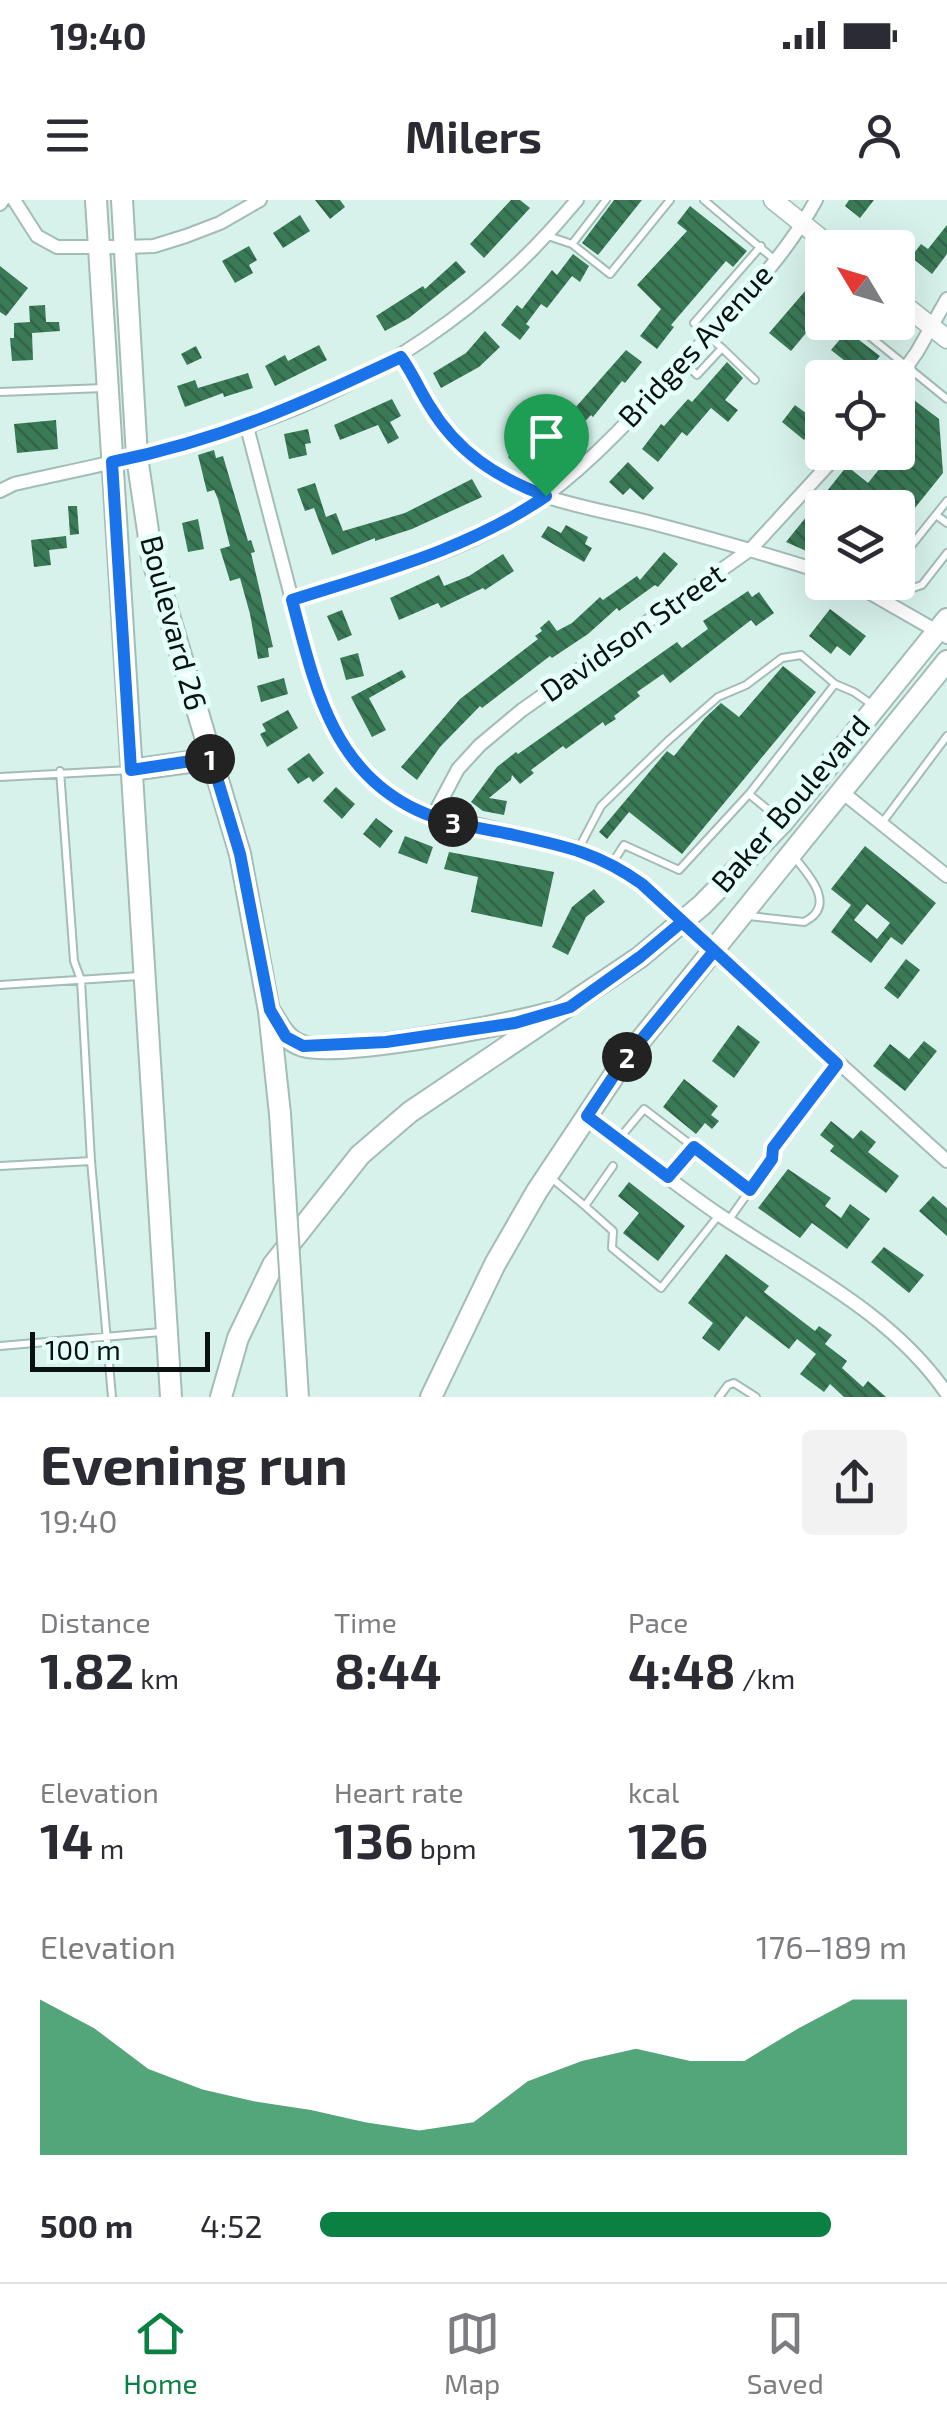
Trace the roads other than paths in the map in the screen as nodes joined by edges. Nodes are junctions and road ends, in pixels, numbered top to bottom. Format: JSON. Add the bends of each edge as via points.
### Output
{"nodes":[{"id":1,"x":96,"y":200,"type":"edge"},
{"id":2,"x":122,"y":200,"type":"edge"},
{"id":3,"x":260,"y":200,"type":"edge"},
{"id":4,"x":576,"y":200,"type":"edge"},
{"id":5,"x":606,"y":200,"type":"edge"},
{"id":6,"x":670,"y":200,"type":"edge"},
{"id":7,"x":704,"y":200,"type":"edge"},
{"id":8,"x":773,"y":200,"type":"edge"},
{"id":9,"x":816,"y":200,"type":"edge"},
{"id":10,"x":21,"y":203,"type":"edge"},
{"id":11,"x":804,"y":224,"type":"junction"},
{"id":12,"x":811,"y":230,"type":"edge"},
{"id":13,"x":546,"y":236,"type":"junction"},
{"id":14,"x":572,"y":244,"type":"junction"},
{"id":15,"x":99,"y":246,"type":"junction"},
{"id":16,"x":761,"y":246,"type":"junction"},
{"id":17,"x":126,"y":248,"type":"junction"},
{"id":18,"x":776,"y":261,"type":"junction"},
{"id":19,"x":947,"y":299,"type":"edge"},
{"id":20,"x":915,"y":313,"type":"edge"},
{"id":21,"x":694,"y":323,"type":"dead end"},
{"id":22,"x":940,"y":333,"type":"edge"},
{"id":23,"x":708,"y":336,"type":"junction"},
{"id":24,"x":871,"y":340,"type":"edge"},
{"id":25,"x":722,"y":348,"type":"junction"},
{"id":26,"x":401,"y":357,"type":"junction"},
{"id":27,"x":889,"y":360,"type":"edge"},
{"id":28,"x":915,"y":360,"type":"edge"},
{"id":29,"x":684,"y":362,"type":"junction"},
{"id":30,"x":755,"y":380,"type":"dead end"},
{"id":31,"x":915,"y":381,"type":"edge"},
{"id":32,"x":108,"y":388,"type":"junction"},
{"id":33,"x":0,"y":392,"type":"edge"},
{"id":34,"x":947,"y":399,"type":"edge"},
{"id":35,"x":247,"y":427,"type":"junction"},
{"id":36,"x":138,"y":457,"type":"junction"},
{"id":37,"x":112,"y":462,"type":"junction"},
{"id":38,"x":823,"y":470,"type":"edge"},
{"id":39,"x":0,"y":490,"type":"edge"},
{"id":40,"x":546,"y":496,"type":"junction"},
{"id":41,"x":947,"y":501,"type":"edge"},
{"id":42,"x":936,"y":515,"type":"junction"},
{"id":43,"x":947,"y":523,"type":"edge"},
{"id":44,"x":915,"y":541,"type":"edge"},
{"id":45,"x":751,"y":549,"type":"junction"},
{"id":46,"x":947,"y":554,"type":"edge"},
{"id":47,"x":805,"y":566,"type":"edge"},
{"id":48,"x":915,"y":588,"type":"edge"},
{"id":49,"x":292,"y":600,"type":"junction"},
{"id":50,"x":885,"y":600,"type":"edge"},
{"id":51,"x":944,"y":629,"type":"edge"},
{"id":52,"x":947,"y":661,"type":"edge"},
{"id":53,"x":835,"y":684,"type":"junction"},
{"id":54,"x":876,"y":708,"type":"junction"},
{"id":55,"x":947,"y":736,"type":"edge"},
{"id":56,"x":211,"y":758,"type":"junction"},
{"id":57,"x":131,"y":770,"type":"junction"},
{"id":58,"x":60,"y":771,"type":"junction"},
{"id":59,"x":0,"y":777,"type":"edge"},
{"id":60,"x":842,"y":792,"type":"junction"},
{"id":61,"x":749,"y":794,"type":"junction"},
{"id":62,"x":433,"y":816,"type":"junction"},
{"id":63,"x":783,"y":822,"type":"junction"},
{"id":64,"x":882,"y":824,"type":"junction"},
{"id":65,"x":578,"y":849,"type":"junction"},
{"id":66,"x":792,"y":855,"type":"junction"},
{"id":67,"x":612,"y":863,"type":"junction"},
{"id":68,"x":947,"y":876,"type":"edge"},
{"id":69,"x":742,"y":916,"type":"junction"},
{"id":70,"x":682,"y":922,"type":"junction"},
{"id":71,"x":714,"y":951,"type":"junction"},
{"id":72,"x":145,"y":976,"type":"junction"},
{"id":73,"x":81,"y":980,"type":"junction"},
{"id":74,"x":0,"y":985,"type":"edge"},
{"id":75,"x":570,"y":1007,"type":"junction"},
{"id":76,"x":270,"y":1010,"type":"junction"},
{"id":77,"x":837,"y":1064,"type":"junction"},
{"id":78,"x":587,"y":1116,"type":"junction"},
{"id":79,"x":618,"y":1140,"type":"junction"},
{"id":80,"x":694,"y":1147,"type":"junction"},
{"id":81,"x":947,"y":1161,"type":"edge"},
{"id":82,"x":91,"y":1162,"type":"junction"},
{"id":83,"x":0,"y":1166,"type":"edge"},
{"id":84,"x":613,"y":1166,"type":"dead end"},
{"id":85,"x":548,"y":1175,"type":"junction"},
{"id":86,"x":668,"y":1177,"type":"junction"},
{"id":87,"x":750,"y":1190,"type":"junction"},
{"id":88,"x":585,"y":1206,"type":"junction"},
{"id":89,"x":724,"y":1218,"type":"junction"},
{"id":90,"x":167,"y":1332,"type":"junction"},
{"id":91,"x":106,"y":1337,"type":"junction"},
{"id":92,"x":0,"y":1346,"type":"edge"},
{"id":93,"x":947,"y":1394,"type":"edge"},
{"id":94,"x":112,"y":1397,"type":"edge"},
{"id":95,"x":171,"y":1397,"type":"edge"},
{"id":96,"x":221,"y":1397,"type":"edge"},
{"id":97,"x":298,"y":1397,"type":"edge"},
{"id":98,"x":431,"y":1397,"type":"edge"},
{"id":99,"x":719,"y":1397,"type":"edge"},
{"id":100,"x":756,"y":1397,"type":"edge"}],
"edges":[{"from":1,"to":15,"type":"main road","name":"Boulevard 26"},
{"from":2,"to":17,"type":"main road","name":"Boulevard 26"},
{"from":3,"to":17,"type":"street","via":[[186,236]]},
{"from":4,"to":13,"type":"street"},
{"from":5,"to":14,"type":"lane"},
{"from":6,"to":14,"type":"lane","via":[[610,274]]},
{"from":7,"to":16,"type":"lane"},
{"from":8,"to":11,"type":"main road"},
{"from":9,"to":11,"type":"street","name":"Bridges Avenue"},
{"from":10,"to":15,"type":"street","via":[[37,236],[57,248]]},
{"from":11,"to":12,"type":"main road"},
{"from":11,"to":18,"type":"street","name":"Bridges Avenue"},
{"from":13,"to":14,"type":"lane"},
{"from":13,"to":26,"type":"street"},
{"from":15,"to":17,"type":"street"},
{"from":15,"to":32,"type":"main road","name":"Boulevard 26"},
{"from":16,"to":18,"type":"lane"},
{"from":16,"to":21,"type":"lane"},
{"from":17,"to":36,"type":"main road","name":"Boulevard 26"},
{"from":18,"to":23,"type":"street","name":"Bridges Avenue"},
{"from":19,"to":22,"type":"street"},
{"from":20,"to":22,"type":"main road"},
{"from":22,"to":28,"type":"street"},
{"from":23,"to":25,"type":"lane"},
{"from":23,"to":29,"type":"street","name":"Bridges Avenue"},
{"from":24,"to":27,"type":"lane"},
{"from":25,"to":29,"type":"lane","via":[[696,375]]},
{"from":25,"to":30,"type":"lane"},
{"from":26,"to":35,"type":"street"},
{"from":26,"to":40,"type":"street","via":[[447,432],[474,460]]},
{"from":29,"to":40,"type":"street","name":"Bridges Avenue"},
{"from":31,"to":34,"type":"lane"},
{"from":32,"to":33,"type":"lane"},
{"from":32,"to":37,"type":"main road","name":"Boulevard 26"},
{"from":35,"to":36,"type":"street"},
{"from":35,"to":49,"type":"street"},
{"from":36,"to":37,"type":"street"},
{"from":36,"to":56,"type":"main road","name":"Boulevard 26","via":[[157,582]]},
{"from":37,"to":39,"type":"street"},
{"from":37,"to":57,"type":"main road","name":"Boulevard 26"},
{"from":38,"to":45,"type":"street","name":"Davidson Street"},
{"from":40,"to":45,"type":"street"},
{"from":40,"to":49,"type":"street","name":"Bridges Avenue","via":[[445,551]]},
{"from":41,"to":42,"type":"lane"},
{"from":42,"to":43,"type":"lane"},
{"from":42,"to":44,"type":"lane"},
{"from":45,"to":47,"type":"street"},
{"from":45,"to":62,"type":"street","name":"Davidson Street","via":[[480,745],[458,769]]},
{"from":46,"to":48,"type":"lane"},
{"from":49,"to":62,"type":"street","via":[[339,742],[370,780]]},
{"from":50,"to":51,"type":"street"},
{"from":51,"to":54,"type":"main road","name":"Baker Boulevard"},
{"from":52,"to":60,"type":"main road","name":"Baker Boulevard"},
{"from":53,"to":54,"type":"lane"},
{"from":53,"to":61,"type":"lane"},
{"from":53,"to":65,"type":"lane","via":[[801,655],[782,658],[718,697],[601,806]]},
{"from":54,"to":63,"type":"main road","name":"Baker Boulevard"},
{"from":55,"to":64,"type":"lane"},
{"from":56,"to":57,"type":"main road"},
{"from":56,"to":76,"type":"main road","name":"Boulevard 26","via":[[240,854]]},
{"from":57,"to":58,"type":"lane"},
{"from":57,"to":72,"type":"main road","name":"Boulevard 26"},
{"from":58,"to":59,"type":"lane"},
{"from":58,"to":73,"type":"lane","via":[[74,961]]},
{"from":60,"to":64,"type":"street"},
{"from":60,"to":66,"type":"main road","name":"Baker Boulevard"},
{"from":61,"to":63,"type":"lane"},
{"from":61,"to":67,"type":"lane","via":[[679,870],[624,845]]},
{"from":62,"to":65,"type":"street"},
{"from":63,"to":70,"type":"main road","name":"Baker Boulevard"},
{"from":64,"to":68,"type":"street"},
{"from":65,"to":67,"type":"street"},
{"from":66,"to":69,"type":"main road","name":"Baker Boulevard"},
{"from":66,"to":69,"type":"lane","via":[[821,900],[811,919]]},
{"from":67,"to":70,"type":"street"},
{"from":69,"to":71,"type":"main road","name":"Baker Boulevard"},
{"from":70,"to":71,"type":"street"},
{"from":70,"to":75,"type":"main road","name":"Baker Boulevard"},
{"from":71,"to":77,"type":"street"},
{"from":71,"to":78,"type":"main road","name":"Baker Boulevard"},
{"from":72,"to":73,"type":"lane"},
{"from":72,"to":90,"type":"main road","name":"Boulevard 26"},
{"from":73,"to":74,"type":"lane"},
{"from":73,"to":82,"type":"lane"},
{"from":75,"to":76,"type":"main road","via":[[515,1023],[315,1047],[286,1037]]},
{"from":75,"to":96,"type":"main road","name":"Baker Boulevard","via":[[398,1121],[335,1182],[273,1265],[238,1338]]},
{"from":76,"to":97,"type":"main road","name":"Boulevard 26","bridge":true},
{"from":77,"to":81,"type":"street"},
{"from":77,"to":87,"type":"lane"},
{"from":78,"to":79,"type":"street"},
{"from":78,"to":85,"type":"main road","name":"Baker Boulevard"},
{"from":79,"to":80,"type":"lane","via":[[644,1110]]},
{"from":79,"to":86,"type":"street"},
{"from":80,"to":86,"type":"lane"},
{"from":80,"to":87,"type":"lane"},
{"from":82,"to":83,"type":"lane"},
{"from":82,"to":91,"type":"lane"},
{"from":84,"to":88,"type":"lane"},
{"from":85,"to":88,"type":"lane"},
{"from":85,"to":98,"type":"main road","name":"Baker Boulevard","via":[[495,1264]]},
{"from":86,"to":89,"type":"street"},
{"from":87,"to":89,"type":"lane"},
{"from":88,"to":89,"type":"lane","via":[[613,1231],[612,1248],[662,1288]]},
{"from":89,"to":93,"type":"street","via":[[856,1303],[927,1365]]},
{"from":90,"to":91,"type":"lane"},
{"from":90,"to":95,"type":"main road","name":"Boulevard 26"},
{"from":91,"to":92,"type":"lane"},
{"from":91,"to":94,"type":"lane"},
{"from":99,"to":100,"type":"lane","via":[[734,1383]]}]}
